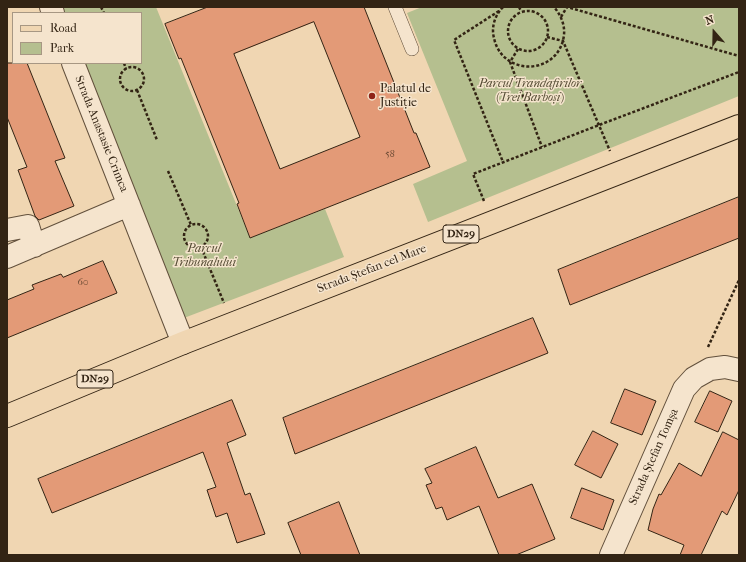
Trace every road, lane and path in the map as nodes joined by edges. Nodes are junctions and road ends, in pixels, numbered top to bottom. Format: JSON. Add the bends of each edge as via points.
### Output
{"nodes":[{"id":1,"x":395,"y":7,"type":"edge"},
{"id":2,"x":503,"y":7,"type":"edge"},
{"id":3,"x":519,"y":7,"type":"edge"},
{"id":4,"x":554,"y":7,"type":"edge"},
{"id":5,"x":521,"y":11,"type":"junction"},
{"id":6,"x":499,"y":12,"type":"junction"},
{"id":7,"x":561,"y":17,"type":"junction"},
{"id":8,"x":547,"y":37,"type":"junction"},
{"id":9,"x":563,"y":41,"type":"junction"},
{"id":10,"x":412,"y":49,"type":"dead end"},
{"id":11,"x":518,"y":49,"type":"junction"},
{"id":12,"x":739,"y":56,"type":"edge"},
{"id":13,"x":510,"y":62,"type":"junction"},
{"id":14,"x":73,"y":64,"type":"edge"},
{"id":15,"x":124,"y":64,"type":"edge"},
{"id":16,"x":126,"y":69,"type":"junction"},
{"id":17,"x":739,"y":72,"type":"edge"},
{"id":18,"x":137,"y":90,"type":"junction"},
{"id":19,"x":599,"y":125,"type":"junction"},
{"id":20,"x":739,"y":126,"type":"edge"},
{"id":21,"x":156,"y":140,"type":"dead end"},
{"id":22,"x":542,"y":147,"type":"junction"},
{"id":23,"x":502,"y":162,"type":"junction"},
{"id":24,"x":168,"y":171,"type":"dead end"},
{"id":25,"x":619,"y":173,"type":"junction"},
{"id":26,"x":129,"y":206,"type":"junction"},
{"id":27,"x":492,"y":222,"type":"junction"},
{"id":28,"x":191,"y":225,"type":"junction"},
{"id":29,"x":7,"y":230,"type":"edge"},
{"id":30,"x":34,"y":246,"type":"junction"},
{"id":31,"x":201,"y":247,"type":"junction"},
{"id":32,"x":7,"y":257,"type":"edge"},
{"id":33,"x":739,"y":280,"type":"edge"},
{"id":34,"x":232,"y":323,"type":"junction"},
{"id":35,"x":182,"y":343,"type":"junction"},
{"id":36,"x":739,"y":370,"type":"edge"},
{"id":37,"x":702,"y":374,"type":"junction"},
{"id":38,"x":7,"y":416,"type":"edge"},
{"id":39,"x":611,"y":555,"type":"edge"}],
"edges":[{"from":1,"to":10,"type":"lane"},
{"from":2,"to":6,"type":"path"},
{"from":3,"to":5,"type":"path"},
{"from":4,"to":7,"type":"path"},
{"from":5,"to":8,"type":"path","via":[[528,10],[539,14],[547,24]]},
{"from":5,"to":11,"type":"path","via":[[511,20],[507,32],[509,39]]},
{"from":6,"to":13,"type":"path","via":[[494,22],[495,45],[501,55]]},
{"from":6,"to":23,"type":"path","via":[[454,40]]},
{"from":7,"to":9,"type":"path"},
{"from":7,"to":12,"type":"path","via":[[567,8]]},
{"from":8,"to":9,"type":"path"},
{"from":8,"to":11,"type":"path","via":[[536,50]]},
{"from":9,"to":13,"type":"path","via":[[551,60],[542,65],[520,66]]},
{"from":9,"to":19,"type":"path"},
{"from":11,"to":13,"type":"path"},
{"from":13,"to":22,"type":"path"},
{"from":14,"to":26,"type":"street","name":"Strada Anastasie Crimca"},
{"from":15,"to":16,"type":"path"},
{"from":16,"to":18,"type":"path","via":[[121,75],[121,82],[126,89]]},
{"from":16,"to":18,"type":"path","via":[[137,68],[142,73],[144,81]]},
{"from":17,"to":19,"type":"path"},
{"from":18,"to":21,"type":"path"},
{"from":19,"to":22,"type":"path"},
{"from":19,"to":25,"type":"path"},
{"from":20,"to":25,"type":"main road","name":"Strada Ștefan cel Mare","number":"DN29"},
{"from":22,"to":23,"type":"path"},
{"from":23,"to":27,"type":"path","via":[[473,174]]},
{"from":24,"to":28,"type":"path"},
{"from":25,"to":27,"type":"main road","name":"Strada Ștefan cel Mare","number":"DN29"},
{"from":26,"to":30,"type":"street","name":"Strada Anastasie Crimca"},
{"from":26,"to":35,"type":"street","name":"Strada Anastasie Crimca"},
{"from":27,"to":34,"type":"main road","name":"Strada Ștefan cel Mare","number":"DN29"},
{"from":28,"to":31,"type":"path","via":[[203,226],[208,233],[207,241]]},
{"from":28,"to":31,"type":"path","via":[[185,230],[184,241],[189,247]]},
{"from":29,"to":30,"type":"street","via":[[28,226]]},
{"from":30,"to":32,"type":"street","name":"Strada Anastasie Crimca"},
{"from":31,"to":34,"type":"path"},
{"from":33,"to":37,"type":"path"},
{"from":34,"to":35,"type":"main road","name":"Strada Ștefan cel Mare","number":"DN29"},
{"from":35,"to":38,"type":"main road","name":"Strada Ștefan cel Mare","number":"DN29"},
{"from":36,"to":37,"type":"street","via":[[725,367]]},
{"from":37,"to":39,"type":"street","name":"Strada Ștefan Tomșa","via":[[684,389]]}]}
